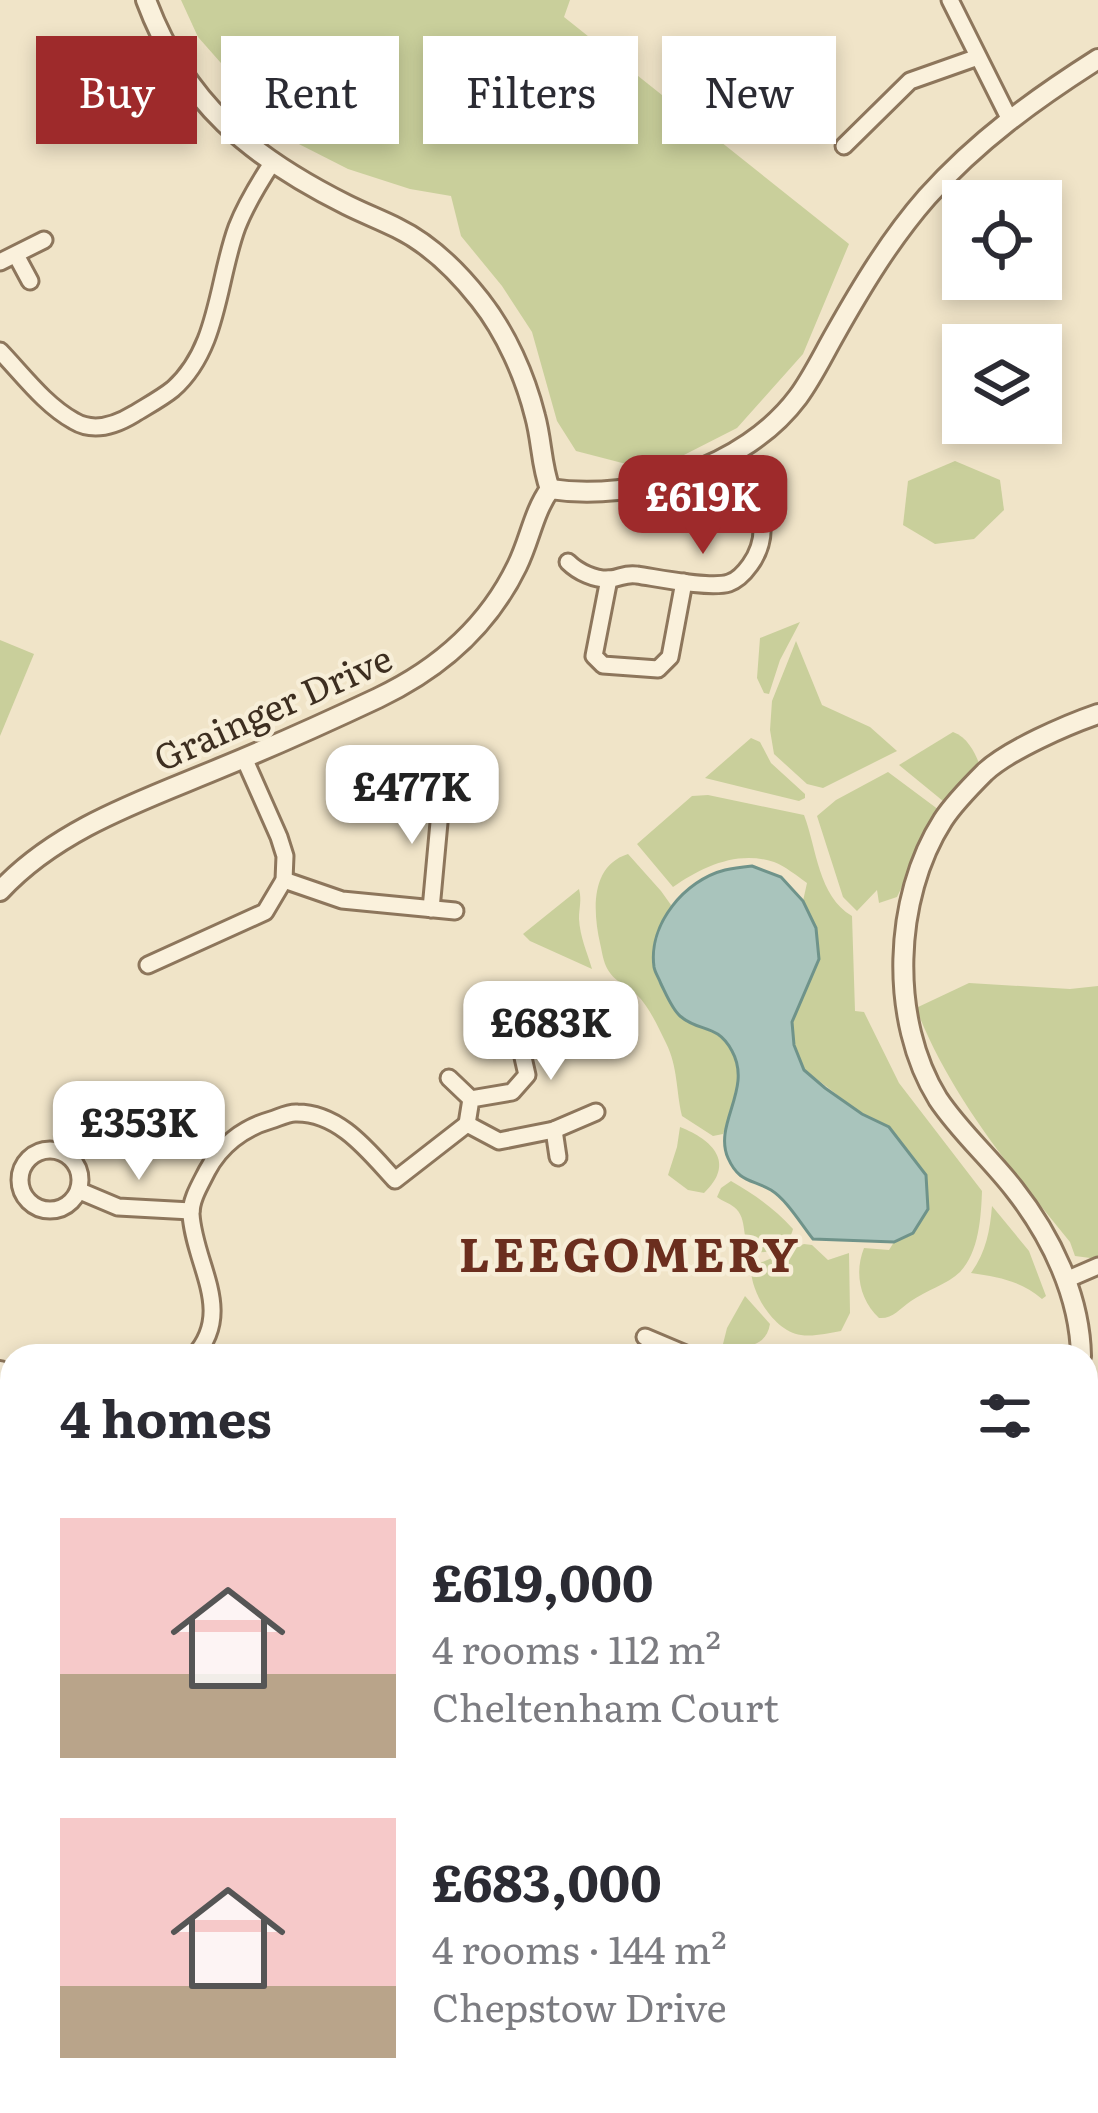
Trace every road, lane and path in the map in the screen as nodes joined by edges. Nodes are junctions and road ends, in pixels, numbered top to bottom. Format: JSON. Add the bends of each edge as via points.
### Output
{"nodes":[{"id":1,"x":146,"y":0,"type":"edge"},
{"id":2,"x":950,"y":0,"type":"edge"},
{"id":3,"x":978,"y":57,"type":"junction"},
{"id":4,"x":1098,"y":59,"type":"edge"},
{"id":5,"x":1009,"y":118,"type":"junction"},
{"id":6,"x":844,"y":146,"type":"dead end"},
{"id":7,"x":272,"y":163,"type":"junction"},
{"id":8,"x":44,"y":240,"type":"dead end"},
{"id":9,"x":8,"y":259,"type":"edge"},
{"id":10,"x":30,"y":281,"type":"dead end"},
{"id":11,"x":0,"y":351,"type":"edge"},
{"id":12,"x":731,"y":455,"type":"junction"},
{"id":13,"x":550,"y":489,"type":"junction"},
{"id":14,"x":568,"y":562,"type":"dead end"},
{"id":15,"x":609,"y":579,"type":"junction"},
{"id":16,"x":684,"y":582,"type":"junction"},
{"id":17,"x":1097,"y":717,"type":"edge"},
{"id":18,"x":244,"y":758,"type":"junction"},
{"id":19,"x":442,"y":790,"type":"dead end"},
{"id":20,"x":284,"y":880,"type":"junction"},
{"id":21,"x":0,"y":891,"type":"edge"},
{"id":22,"x":431,"y":909,"type":"junction"},
{"id":23,"x":455,"y":911,"type":"dead end"},
{"id":24,"x":148,"y":965,"type":"dead end"},
{"id":25,"x":502,"y":1031,"type":"dead end"},
{"id":26,"x":448,"y":1078,"type":"dead end"},
{"id":27,"x":471,"y":1099,"type":"junction"},
{"id":28,"x":596,"y":1112,"type":"dead end"},
{"id":29,"x":467,"y":1124,"type":"junction"},
{"id":30,"x":554,"y":1130,"type":"junction"},
{"id":31,"x":558,"y":1157,"type":"dead end"},
{"id":32,"x":80,"y":1192,"type":"junction"},
{"id":33,"x":191,"y":1211,"type":"junction"},
{"id":34,"x":1098,"y":1266,"type":"edge"},
{"id":35,"x":1066,"y":1280,"type":"junction"},
{"id":36,"x":645,"y":1336,"type":"dead end"},
{"id":37,"x":203,"y":1344,"type":"edge"},
{"id":38,"x":663,"y":1344,"type":"edge"},
{"id":39,"x":1081,"y":1344,"type":"edge"}],
"edges":[{"from":1,"to":7,"type":"street","via":[[182,74]]},
{"from":2,"to":3,"type":"street"},
{"from":3,"to":5,"type":"street"},
{"from":3,"to":6,"type":"street","via":[[910,81]]},
{"from":4,"to":5,"type":"street"},
{"from":5,"to":12,"type":"street","via":[[926,198],[872,270],[797,399]]},
{"from":7,"to":11,"type":"street","via":[[236,229],[207,339],[173,388],[124,421],[96,428],[55,408]]},
{"from":7,"to":13,"type":"street","via":[[403,230],[442,257],[482,302],[518,364]]},
{"from":8,"to":9,"type":"street"},
{"from":9,"to":10,"type":"street"},
{"from":12,"to":13,"type":"street","via":[[623,490]]},
{"from":12,"to":16,"type":"street","via":[[755,494],[761,544],[728,584]]},
{"from":13,"to":18,"type":"street","name":"Grainger Drive","via":[[498,603],[464,643],[408,684]]},
{"from":14,"to":15,"type":"street"},
{"from":15,"to":16,"type":"street","via":[[624,573]]},
{"from":15,"to":16,"type":"street","via":[[594,656],[603,665],[658,669],[670,657]]},
{"from":17,"to":35,"type":"street","via":[[1058,728],[989,769],[944,818],[910,901],[902,986],[913,1041],[937,1096],[1026,1206]]},
{"from":18,"to":20,"type":"street","via":[[279,837]]},
{"from":18,"to":21,"type":"street","name":"Grainger Drive","via":[[75,832]]},
{"from":19,"to":22,"type":"street"},
{"from":20,"to":22,"type":"street","via":[[342,901]]},
{"from":20,"to":24,"type":"street","via":[[265,912]]},
{"from":22,"to":23,"type":"street"},
{"from":25,"to":27,"type":"street","via":[[522,1053],[527,1075],[512,1092]]},
{"from":26,"to":27,"type":"street"},
{"from":27,"to":29,"type":"street"},
{"from":28,"to":30,"type":"street"},
{"from":29,"to":30,"type":"street","via":[[499,1142]]},
{"from":29,"to":33,"type":"street","via":[[400,1186],[355,1136],[296,1112],[218,1150]]},
{"from":30,"to":31,"type":"street"},
{"from":32,"to":32,"type":"street","via":[[58,1209],[33,1206],[20,1169],[40,1150],[66,1153],[78,1166]]},
{"from":32,"to":33,"type":"street","via":[[118,1207]]},
{"from":33,"to":37,"type":"street","via":[[212,1300]]},
{"from":34,"to":35,"type":"street"},
{"from":35,"to":39,"type":"street"},
{"from":36,"to":38,"type":"street"}]}
